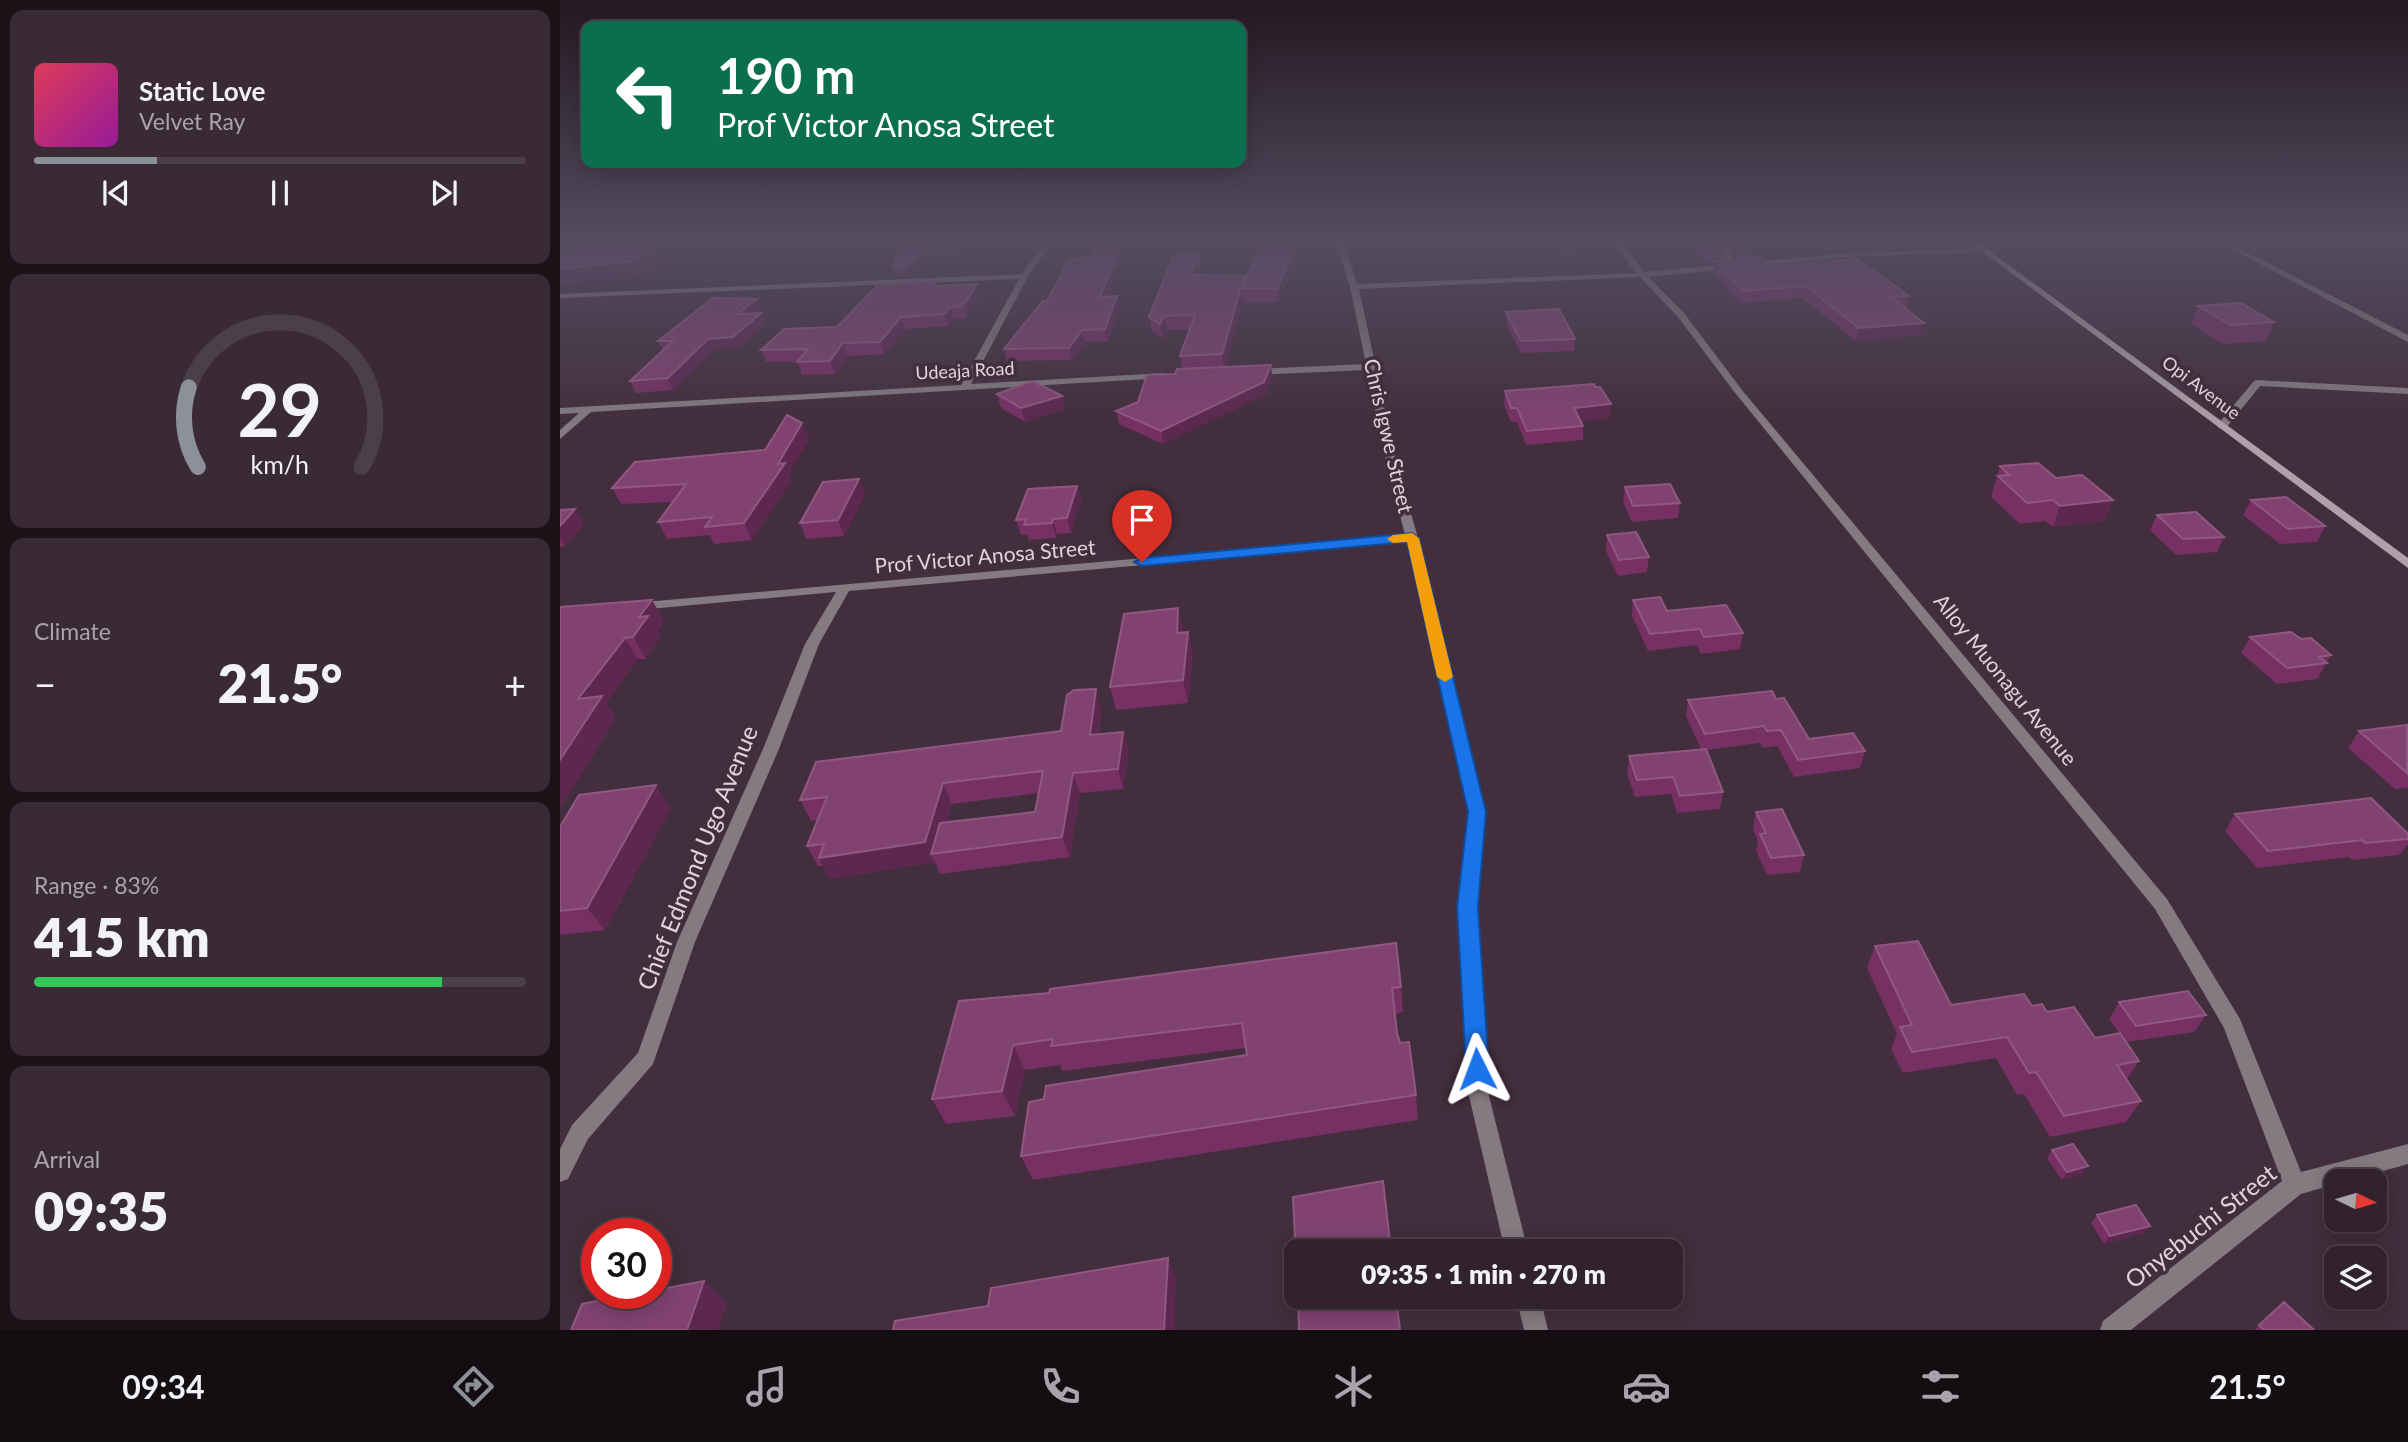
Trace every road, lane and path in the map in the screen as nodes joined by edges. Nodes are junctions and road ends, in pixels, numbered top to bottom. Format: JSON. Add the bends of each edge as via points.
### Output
{"nodes":[{"id":1,"x":1009,"y":303,"type":"edge"},
{"id":2,"x":1358,"y":303,"type":"edge"},
{"id":3,"x":1669,"y":303,"type":"edge"},
{"id":4,"x":2056,"y":303,"type":"edge"},
{"id":5,"x":2339,"y":303,"type":"edge"},
{"id":6,"x":2408,"y":339,"type":"edge"},
{"id":7,"x":1372,"y":367,"type":"junction"},
{"id":8,"x":1236,"y":373,"type":"edge"},
{"id":9,"x":1181,"y":375,"type":"edge"},
{"id":10,"x":965,"y":386,"type":"junction"},
{"id":11,"x":2408,"y":391,"type":"edge"},
{"id":12,"x":588,"y":410,"type":"junction"},
{"id":13,"x":560,"y":411,"type":"edge"},
{"id":14,"x":2222,"y":426,"type":"junction"},
{"id":15,"x":560,"y":436,"type":"edge"},
{"id":16,"x":1412,"y":538,"type":"junction"},
{"id":17,"x":2408,"y":564,"type":"edge"},
{"id":18,"x":844,"y":589,"type":"junction"},
{"id":19,"x":628,"y":607,"type":"edge"},
{"id":20,"x":2408,"y":1154,"type":"edge"},
{"id":21,"x":560,"y":1171,"type":"edge"},
{"id":22,"x":2295,"y":1185,"type":"junction"},
{"id":23,"x":1514,"y":1239,"type":"edge"},
{"id":24,"x":1531,"y":1309,"type":"edge"},
{"id":25,"x":1536,"y":1330,"type":"edge"},
{"id":26,"x":2112,"y":1330,"type":"edge"}],
"edges":[{"from":1,"to":10,"type":"street"},
{"from":2,"to":7,"type":"street","name":"Chris Igwe Street"},
{"from":3,"to":22,"type":"street","name":"Alloy Muonagu Avenue","via":[[2161,905],[2233,1025]]},
{"from":4,"to":14,"type":"street","name":"Opi Avenue"},
{"from":5,"to":6,"type":"street"},
{"from":7,"to":8,"type":"street"},
{"from":7,"to":16,"type":"street","name":"Chris Igwe Street"},
{"from":9,"to":10,"type":"street","name":"Udeaja Road"},
{"from":10,"to":12,"type":"street","name":"Udeaja Road"},
{"from":11,"to":14,"type":"street","via":[[2257,383]]},
{"from":12,"to":13,"type":"street","name":"Udeaja Road"},
{"from":12,"to":15,"type":"street"},
{"from":14,"to":17,"type":"street","name":"Opi Avenue"},
{"from":16,"to":18,"type":"street","name":"Prof Victor Anosa Street"},
{"from":16,"to":23,"type":"street","name":"Chris Igwe Street","via":[[1477,812],[1468,907],[1479,1096]]},
{"from":18,"to":19,"type":"street","name":"Prof Victor Anosa Street"},
{"from":18,"to":21,"type":"street","name":"Chief Edmond Ugo Avenue","via":[[812,644],[686,942],[646,1058],[580,1132]]},
{"from":20,"to":22,"type":"street","name":"Onyebuchi Street"},
{"from":22,"to":26,"type":"street","name":"Onyebuchi Street"},
{"from":24,"to":25,"type":"street"}]}
